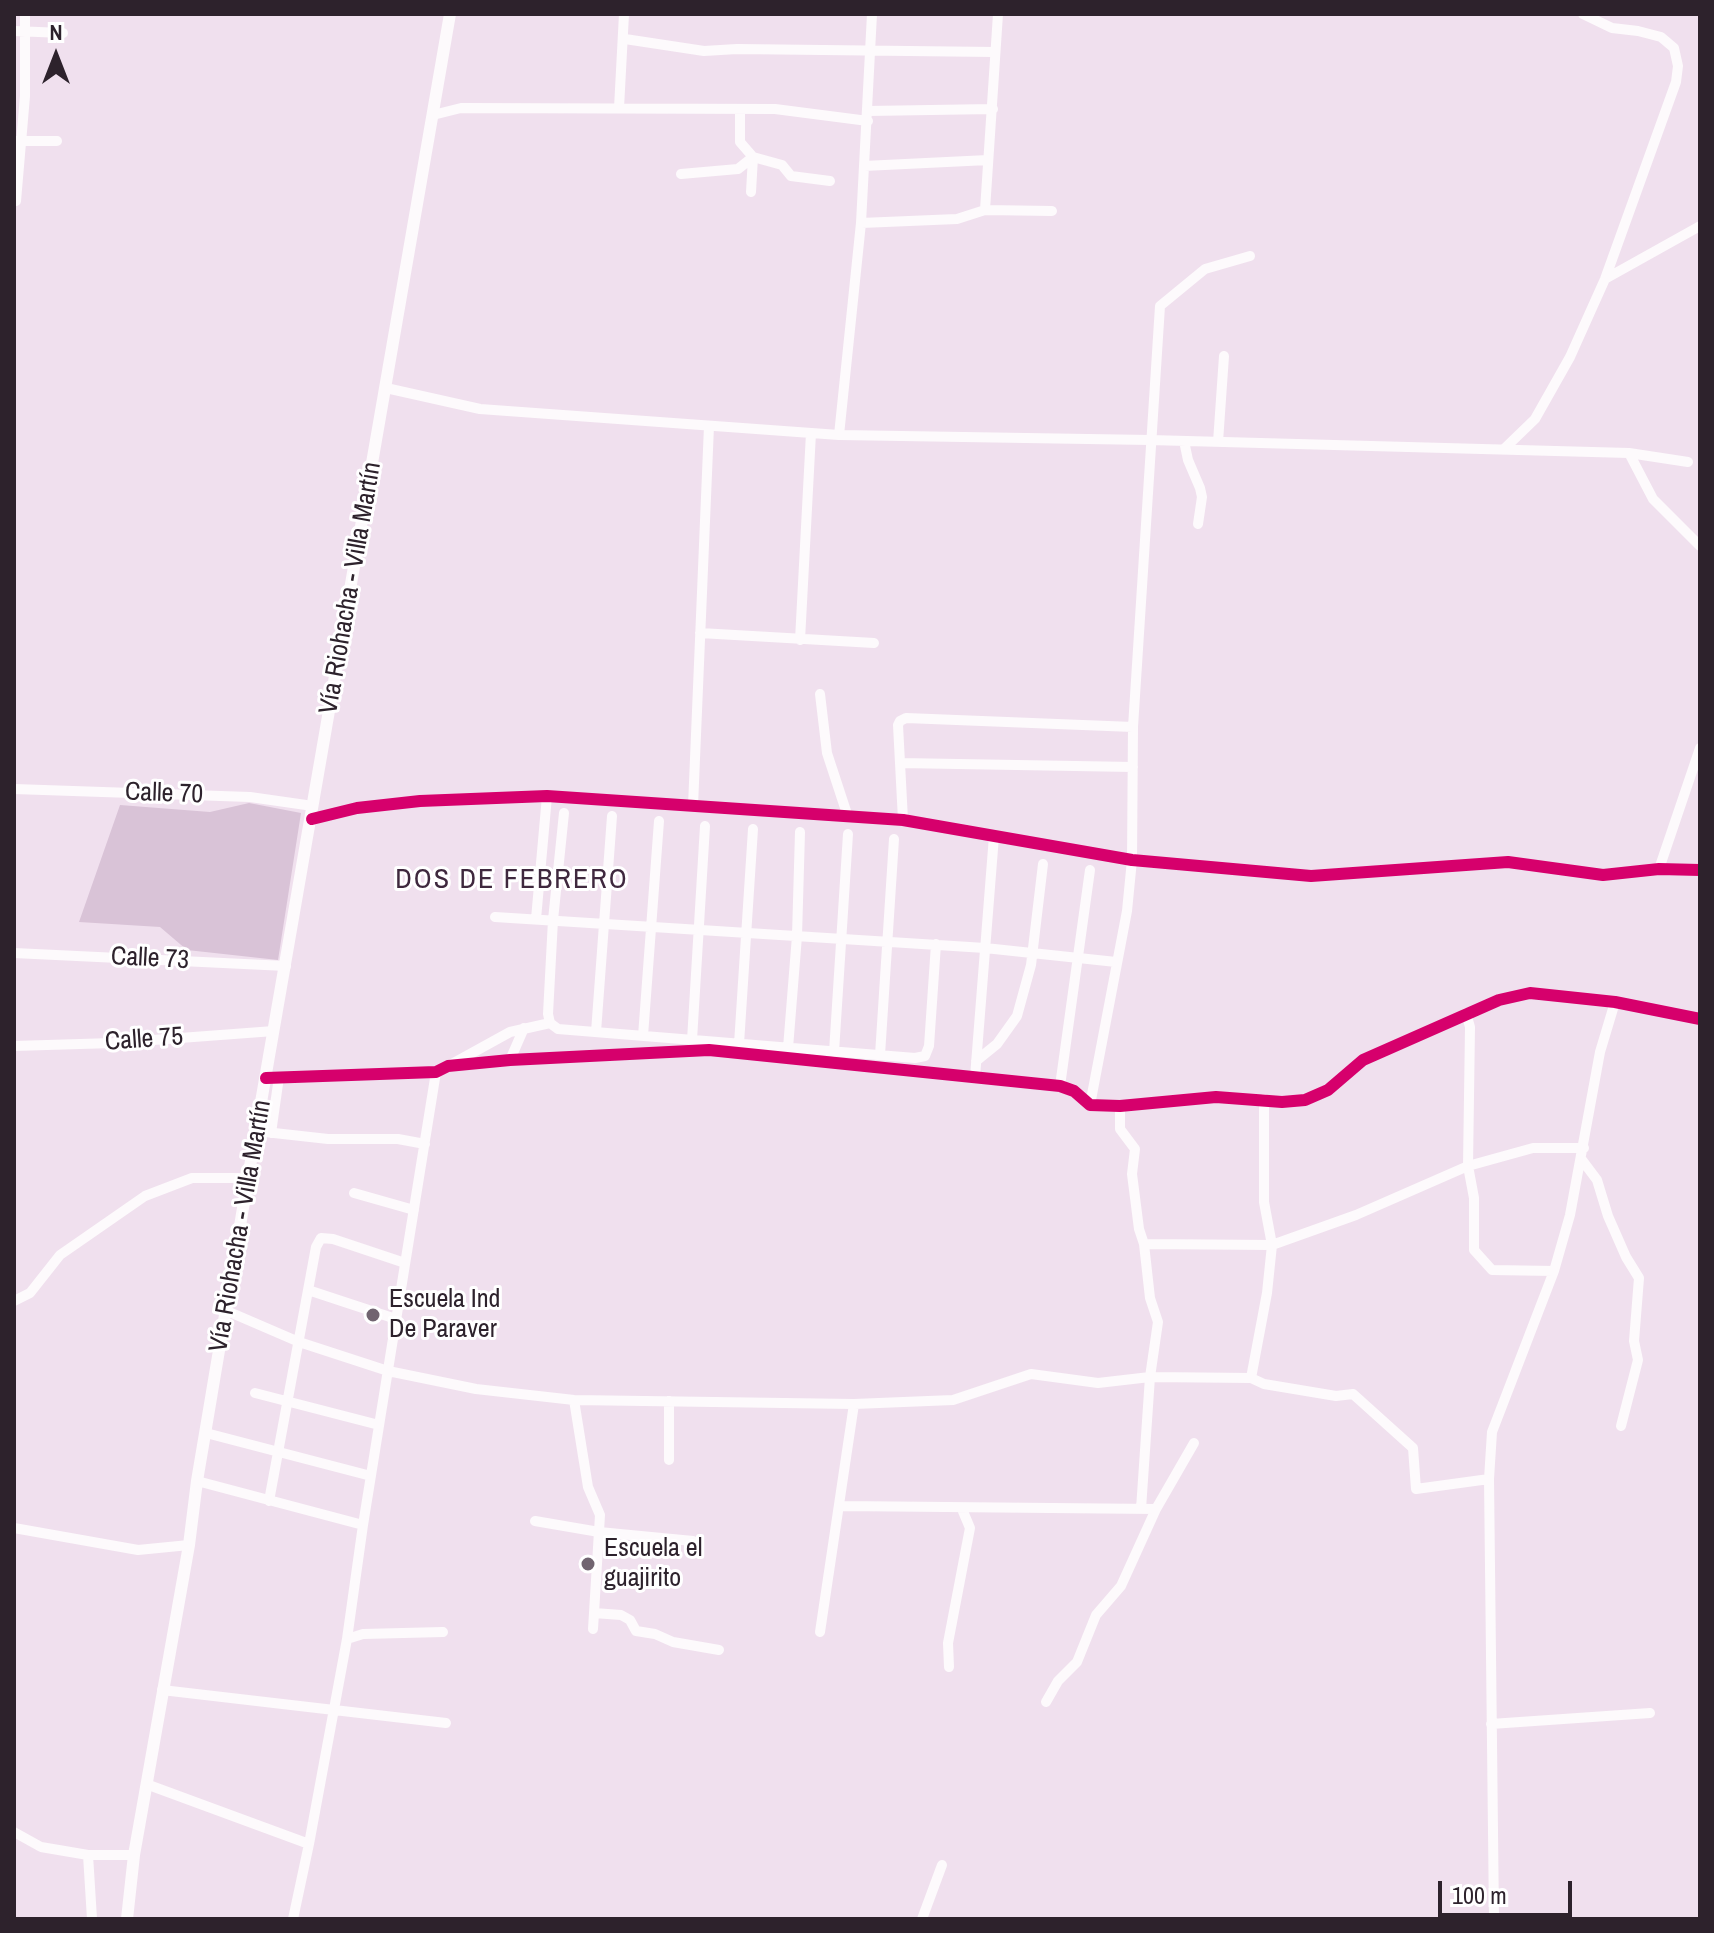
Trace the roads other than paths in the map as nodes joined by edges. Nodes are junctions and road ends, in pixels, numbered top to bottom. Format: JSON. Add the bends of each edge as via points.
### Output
{"nodes":[{"id":1,"x":25,"y":14,"type":"edge"},
{"id":2,"x":450,"y":14,"type":"edge"},
{"id":3,"x":624,"y":14,"type":"edge"},
{"id":4,"x":872,"y":14,"type":"edge"},
{"id":5,"x":998,"y":14,"type":"edge"},
{"id":6,"x":1583,"y":14,"type":"edge"},
{"id":7,"x":14,"y":31,"type":"edge"},
{"id":8,"x":27,"y":32,"type":"junction"},
{"id":9,"x":63,"y":33,"type":"dead end"},
{"id":10,"x":625,"y":39,"type":"junction"},
{"id":11,"x":871,"y":52,"type":"junction"},
{"id":12,"x":994,"y":52,"type":"junction"},
{"id":13,"x":19,"y":96,"type":"edge"},
{"id":14,"x":619,"y":108,"type":"junction"},
{"id":15,"x":740,"y":109,"type":"junction"},
{"id":16,"x":993,"y":109,"type":"junction"},
{"id":17,"x":433,"y":115,"type":"junction"},
{"id":18,"x":868,"y":116,"type":"junction"},
{"id":19,"x":17,"y":141,"type":"edge"},
{"id":20,"x":57,"y":141,"type":"dead end"},
{"id":21,"x":753,"y":157,"type":"junction"},
{"id":22,"x":988,"y":160,"type":"junction"},
{"id":23,"x":864,"y":166,"type":"junction"},
{"id":24,"x":681,"y":174,"type":"dead end"},
{"id":25,"x":830,"y":181,"type":"dead end"},
{"id":26,"x":751,"y":192,"type":"dead end"},
{"id":27,"x":16,"y":201,"type":"dead end"},
{"id":28,"x":985,"y":210,"type":"junction"},
{"id":29,"x":1052,"y":211,"type":"dead end"},
{"id":30,"x":861,"y":223,"type":"junction"},
{"id":31,"x":1700,"y":226,"type":"edge"},
{"id":32,"x":1250,"y":256,"type":"dead end"},
{"id":33,"x":1605,"y":279,"type":"junction"},
{"id":34,"x":1224,"y":356,"type":"dead end"},
{"id":35,"x":386,"y":388,"type":"junction"},
{"id":36,"x":709,"y":426,"type":"junction"},
{"id":37,"x":811,"y":433,"type":"junction"},
{"id":38,"x":839,"y":435,"type":"junction"},
{"id":39,"x":1150,"y":440,"type":"junction"},
{"id":40,"x":1184,"y":441,"type":"junction"},
{"id":41,"x":1218,"y":442,"type":"junction"},
{"id":42,"x":1504,"y":449,"type":"junction"},
{"id":43,"x":1629,"y":453,"type":"junction"},
{"id":44,"x":1688,"y":462,"type":"dead end"},
{"id":45,"x":1198,"y":524,"type":"dead end"},
{"id":46,"x":1700,"y":546,"type":"edge"},
{"id":47,"x":700,"y":633,"type":"junction"},
{"id":48,"x":800,"y":640,"type":"junction"},
{"id":49,"x":874,"y":643,"type":"dead end"},
{"id":50,"x":820,"y":694,"type":"dead end"},
{"id":51,"x":1133,"y":727,"type":"junction"},
{"id":52,"x":1700,"y":748,"type":"edge"},
{"id":53,"x":900,"y":763,"type":"junction"},
{"id":54,"x":1133,"y":767,"type":"junction"},
{"id":55,"x":14,"y":789,"type":"edge"},
{"id":56,"x":547,"y":796,"type":"junction"},
{"id":57,"x":693,"y":806,"type":"junction"},
{"id":58,"x":312,"y":812,"type":"junction"},
{"id":59,"x":564,"y":813,"type":"dead end"},
{"id":60,"x":612,"y":816,"type":"dead end"},
{"id":61,"x":848,"y":817,"type":"junction"},
{"id":62,"x":903,"y":820,"type":"junction"},
{"id":63,"x":659,"y":821,"type":"dead end"},
{"id":64,"x":705,"y":826,"type":"dead end"},
{"id":65,"x":753,"y":829,"type":"dead end"},
{"id":66,"x":800,"y":832,"type":"dead end"},
{"id":67,"x":848,"y":834,"type":"dead end"},
{"id":68,"x":994,"y":836,"type":"junction"},
{"id":69,"x":894,"y":839,"type":"dead end"},
{"id":70,"x":1132,"y":860,"type":"junction"},
{"id":71,"x":1043,"y":864,"type":"dead end"},
{"id":72,"x":1659,"y":869,"type":"junction"},
{"id":73,"x":1090,"y":870,"type":"dead end"},
{"id":74,"x":1700,"y":870,"type":"edge"},
{"id":75,"x":495,"y":917,"type":"dead end"},
{"id":76,"x":536,"y":919,"type":"junction"},
{"id":77,"x":553,"y":920,"type":"junction"},
{"id":78,"x":604,"y":924,"type":"junction"},
{"id":79,"x":651,"y":927,"type":"junction"},
{"id":80,"x":700,"y":930,"type":"junction"},
{"id":81,"x":747,"y":933,"type":"junction"},
{"id":82,"x":797,"y":936,"type":"junction"},
{"id":83,"x":841,"y":939,"type":"junction"},
{"id":84,"x":888,"y":941,"type":"junction"},
{"id":85,"x":936,"y":944,"type":"junction"},
{"id":86,"x":985,"y":948,"type":"junction"},
{"id":87,"x":14,"y":953,"type":"edge"},
{"id":88,"x":1032,"y":953,"type":"junction"},
{"id":89,"x":1078,"y":958,"type":"junction"},
{"id":90,"x":1116,"y":962,"type":"junction"},
{"id":91,"x":286,"y":966,"type":"junction"},
{"id":92,"x":1615,"y":1002,"type":"junction"},
{"id":93,"x":1466,"y":1013,"type":"junction"},
{"id":94,"x":1700,"y":1019,"type":"edge"},
{"id":95,"x":550,"y":1023,"type":"junction"},
{"id":96,"x":524,"y":1028,"type":"junction"},
{"id":97,"x":274,"y":1031,"type":"junction"},
{"id":98,"x":596,"y":1032,"type":"junction"},
{"id":99,"x":643,"y":1036,"type":"junction"},
{"id":100,"x":692,"y":1040,"type":"junction"},
{"id":101,"x":739,"y":1044,"type":"junction"},
{"id":102,"x":14,"y":1046,"type":"edge"},
{"id":103,"x":788,"y":1048,"type":"junction"},
{"id":104,"x":834,"y":1052,"type":"junction"},
{"id":105,"x":880,"y":1055,"type":"junction"},
{"id":106,"x":510,"y":1060,"type":"junction"},
{"id":107,"x":976,"y":1061,"type":"junction"},
{"id":108,"x":448,"y":1066,"type":"junction"},
{"id":109,"x":436,"y":1072,"type":"junction"},
{"id":110,"x":975,"y":1077,"type":"junction"},
{"id":111,"x":272,"y":1078,"type":"junction"},
{"id":112,"x":1060,"y":1086,"type":"junction"},
{"id":113,"x":1264,"y":1099,"type":"junction"},
{"id":114,"x":1090,"y":1105,"type":"junction"},
{"id":115,"x":1120,"y":1106,"type":"junction"},
{"id":116,"x":256,"y":1131,"type":"junction"},
{"id":117,"x":271,"y":1133,"type":"junction"},
{"id":118,"x":425,"y":1144,"type":"junction"},
{"id":119,"x":1584,"y":1148,"type":"junction"},
{"id":120,"x":1582,"y":1160,"type":"junction"},
{"id":121,"x":1468,"y":1166,"type":"junction"},
{"id":122,"x":249,"y":1178,"type":"junction"},
{"id":123,"x":354,"y":1193,"type":"dead end"},
{"id":124,"x":414,"y":1210,"type":"junction"},
{"id":125,"x":1144,"y":1244,"type":"junction"},
{"id":126,"x":1272,"y":1245,"type":"junction"},
{"id":127,"x":405,"y":1263,"type":"junction"},
{"id":128,"x":1554,"y":1271,"type":"junction"},
{"id":129,"x":308,"y":1290,"type":"junction"},
{"id":130,"x":14,"y":1301,"type":"edge"},
{"id":131,"x":227,"y":1311,"type":"junction"},
{"id":132,"x":396,"y":1319,"type":"junction"},
{"id":133,"x":299,"y":1342,"type":"junction"},
{"id":134,"x":388,"y":1371,"type":"junction"},
{"id":135,"x":1150,"y":1377,"type":"junction"},
{"id":136,"x":1251,"y":1378,"type":"junction"},
{"id":137,"x":255,"y":1393,"type":"dead end"},
{"id":138,"x":574,"y":1400,"type":"junction"},
{"id":139,"x":288,"y":1401,"type":"junction"},
{"id":140,"x":669,"y":1401,"type":"junction"},
{"id":141,"x":854,"y":1404,"type":"junction"},
{"id":142,"x":379,"y":1425,"type":"junction"},
{"id":143,"x":1621,"y":1426,"type":"dead end"},
{"id":144,"x":206,"y":1433,"type":"junction"},
{"id":145,"x":1194,"y":1443,"type":"dead end"},
{"id":146,"x":279,"y":1451,"type":"junction"},
{"id":147,"x":669,"y":1460,"type":"dead end"},
{"id":148,"x":371,"y":1476,"type":"junction"},
{"id":149,"x":1489,"y":1479,"type":"junction"},
{"id":150,"x":197,"y":1481,"type":"junction"},
{"id":151,"x":269,"y":1501,"type":"junction"},
{"id":152,"x":841,"y":1506,"type":"junction"},
{"id":153,"x":962,"y":1509,"type":"junction"},
{"id":154,"x":1141,"y":1509,"type":"junction"},
{"id":155,"x":1156,"y":1509,"type":"junction"},
{"id":156,"x":535,"y":1521,"type":"dead end"},
{"id":157,"x":363,"y":1525,"type":"junction"},
{"id":158,"x":14,"y":1528,"type":"edge"},
{"id":159,"x":599,"y":1532,"type":"junction"},
{"id":160,"x":693,"y":1541,"type":"dead end"},
{"id":161,"x":189,"y":1545,"type":"junction"},
{"id":162,"x":594,"y":1613,"type":"junction"},
{"id":163,"x":593,"y":1629,"type":"dead end"},
{"id":164,"x":443,"y":1632,"type":"dead end"},
{"id":165,"x":820,"y":1632,"type":"dead end"},
{"id":166,"x":347,"y":1639,"type":"junction"},
{"id":167,"x":719,"y":1650,"type":"dead end"},
{"id":168,"x":949,"y":1667,"type":"dead end"},
{"id":169,"x":162,"y":1690,"type":"junction"},
{"id":170,"x":1046,"y":1702,"type":"dead end"},
{"id":171,"x":333,"y":1711,"type":"junction"},
{"id":172,"x":1650,"y":1713,"type":"dead end"},
{"id":173,"x":446,"y":1723,"type":"dead end"},
{"id":174,"x":1491,"y":1724,"type":"junction"},
{"id":175,"x":146,"y":1784,"type":"junction"},
{"id":176,"x":14,"y":1832,"type":"edge"},
{"id":177,"x":309,"y":1844,"type":"junction"},
{"id":178,"x":88,"y":1855,"type":"junction"},
{"id":179,"x":134,"y":1855,"type":"junction"},
{"id":180,"x":942,"y":1865,"type":"dead end"},
{"id":181,"x":92,"y":1919,"type":"edge"},
{"id":182,"x":127,"y":1919,"type":"edge"},
{"id":183,"x":293,"y":1919,"type":"edge"},
{"id":184,"x":922,"y":1919,"type":"edge"},
{"id":185,"x":1494,"y":1919,"type":"edge"}],
"edges":[{"from":1,"to":8,"type":"street"},
{"from":2,"to":17,"type":"main road","name":"Vía Riohacha - Villa Martín"},
{"from":3,"to":10,"type":"street"},
{"from":4,"to":11,"type":"street"},
{"from":5,"to":12,"type":"street"},
{"from":6,"to":33,"type":"street","via":[[1612,28],[1661,37],[1674,48],[1678,66]]},
{"from":7,"to":8,"type":"street"},
{"from":8,"to":9,"type":"street"},
{"from":8,"to":13,"type":"street"},
{"from":10,"to":11,"type":"street","via":[[704,51]]},
{"from":10,"to":14,"type":"street"},
{"from":11,"to":12,"type":"street"},
{"from":11,"to":18,"type":"street"},
{"from":12,"to":16,"type":"street"},
{"from":13,"to":19,"type":"street"},
{"from":14,"to":15,"type":"street"},
{"from":14,"to":17,"type":"street","via":[[461,108]]},
{"from":15,"to":18,"type":"street"},
{"from":15,"to":21,"type":"street","via":[[740,142]]},
{"from":16,"to":18,"type":"street"},
{"from":16,"to":22,"type":"street"},
{"from":17,"to":35,"type":"main road","name":"Vía Riohacha - Villa Martín"},
{"from":18,"to":23,"type":"street"},
{"from":19,"to":20,"type":"street"},
{"from":19,"to":27,"type":"street"},
{"from":21,"to":24,"type":"street","via":[[738,169]]},
{"from":21,"to":25,"type":"street","via":[[782,165],[791,176]]},
{"from":21,"to":26,"type":"street"},
{"from":22,"to":23,"type":"street"},
{"from":22,"to":28,"type":"street"},
{"from":23,"to":30,"type":"street"},
{"from":28,"to":29,"type":"street"},
{"from":28,"to":30,"type":"street","via":[[957,219]]},
{"from":30,"to":38,"type":"street"},
{"from":31,"to":33,"type":"street"},
{"from":32,"to":39,"type":"street","via":[[1205,269],[1160,306]]},
{"from":33,"to":42,"type":"street","via":[[1535,419]]},
{"from":34,"to":41,"type":"street"},
{"from":35,"to":36,"type":"street","via":[[480,409]]},
{"from":35,"to":58,"type":"main road","name":"Vía Riohacha - Villa Martín"},
{"from":36,"to":37,"type":"street"},
{"from":36,"to":47,"type":"street"},
{"from":37,"to":38,"type":"street"},
{"from":37,"to":48,"type":"street"},
{"from":38,"to":39,"type":"street"},
{"from":39,"to":40,"type":"street"},
{"from":39,"to":51,"type":"street"},
{"from":40,"to":41,"type":"street"},
{"from":40,"to":45,"type":"street","via":[[1202,497]]},
{"from":41,"to":42,"type":"street"},
{"from":42,"to":43,"type":"street"},
{"from":43,"to":44,"type":"street"},
{"from":43,"to":46,"type":"street","via":[[1653,499]]},
{"from":47,"to":48,"type":"street"},
{"from":47,"to":57,"type":"street"},
{"from":48,"to":49,"type":"street"},
{"from":50,"to":61,"type":"street","via":[[827,753]]},
{"from":51,"to":53,"type":"street","via":[[906,718],[898,725]]},
{"from":51,"to":54,"type":"street"},
{"from":52,"to":72,"type":"street"},
{"from":53,"to":54,"type":"street"},
{"from":53,"to":62,"type":"street"},
{"from":54,"to":70,"type":"street"},
{"from":55,"to":58,"type":"street","name":"Calle 70","via":[[250,797]]},
{"from":56,"to":57,"type":"street"},
{"from":56,"to":58,"type":"street"},
{"from":56,"to":76,"type":"street"},
{"from":57,"to":61,"type":"street"},
{"from":58,"to":91,"type":"main road","name":"Vía Riohacha - Villa Martín"},
{"from":59,"to":77,"type":"street"},
{"from":60,"to":78,"type":"street"},
{"from":61,"to":62,"type":"street"},
{"from":62,"to":68,"type":"street"},
{"from":63,"to":79,"type":"street"},
{"from":64,"to":80,"type":"street"},
{"from":65,"to":81,"type":"street"},
{"from":66,"to":82,"type":"street"},
{"from":67,"to":83,"type":"street"},
{"from":68,"to":70,"type":"street"},
{"from":68,"to":86,"type":"street"},
{"from":69,"to":84,"type":"street"},
{"from":70,"to":72,"type":"street","via":[[1311,876],[1508,862],[1603,875]]},
{"from":70,"to":90,"type":"street"},
{"from":71,"to":88,"type":"street"},
{"from":72,"to":74,"type":"street"},
{"from":73,"to":89,"type":"street"},
{"from":75,"to":76,"type":"street"},
{"from":76,"to":77,"type":"street"},
{"from":77,"to":78,"type":"street"},
{"from":77,"to":95,"type":"street"},
{"from":78,"to":79,"type":"street"},
{"from":78,"to":98,"type":"street"},
{"from":79,"to":80,"type":"street"},
{"from":79,"to":99,"type":"street"},
{"from":80,"to":81,"type":"street"},
{"from":80,"to":100,"type":"street"},
{"from":81,"to":82,"type":"street"},
{"from":81,"to":101,"type":"street"},
{"from":82,"to":83,"type":"street"},
{"from":82,"to":103,"type":"street"},
{"from":83,"to":84,"type":"street"},
{"from":83,"to":104,"type":"street"},
{"from":84,"to":85,"type":"street"},
{"from":84,"to":105,"type":"street"},
{"from":85,"to":86,"type":"street"},
{"from":85,"to":105,"type":"street","via":[[925,1056]]},
{"from":86,"to":88,"type":"street"},
{"from":86,"to":107,"type":"street"},
{"from":87,"to":91,"type":"street","name":"Calle 73"},
{"from":88,"to":89,"type":"street"},
{"from":88,"to":107,"type":"street","via":[[1017,1016],[997,1044]]},
{"from":89,"to":90,"type":"street"},
{"from":89,"to":112,"type":"street"},
{"from":90,"to":114,"type":"street"},
{"from":91,"to":97,"type":"main road","name":"Vía Riohacha - Villa Martín"},
{"from":92,"to":93,"type":"street","via":[[1530,993]]},
{"from":92,"to":94,"type":"street"},
{"from":92,"to":119,"type":"street","via":[[1600,1052]]},
{"from":93,"to":113,"type":"street","via":[[1363,1060],[1328,1090],[1305,1100]]},
{"from":93,"to":121,"type":"street"},
{"from":95,"to":96,"type":"street"},
{"from":95,"to":98,"type":"street","via":[[558,1029]]},
{"from":96,"to":106,"type":"street"},
{"from":96,"to":108,"type":"street","via":[[495,1038]]},
{"from":97,"to":102,"type":"street","name":"Calle 75"},
{"from":97,"to":111,"type":"main road","name":"Vía Riohacha - Villa Martín"},
{"from":98,"to":99,"type":"street"},
{"from":99,"to":100,"type":"street"},
{"from":100,"to":101,"type":"street"},
{"from":101,"to":103,"type":"street"},
{"from":103,"to":104,"type":"street"},
{"from":104,"to":105,"type":"street"},
{"from":106,"to":108,"type":"street"},
{"from":106,"to":110,"type":"street","via":[[709,1050]]},
{"from":107,"to":110,"type":"street"},
{"from":108,"to":109,"type":"street"},
{"from":109,"to":111,"type":"street"},
{"from":109,"to":118,"type":"street"},
{"from":110,"to":112,"type":"street"},
{"from":111,"to":116,"type":"main road","name":"Vía Riohacha - Villa Martín"},
{"from":111,"to":117,"type":"street"},
{"from":112,"to":114,"type":"street"},
{"from":113,"to":115,"type":"street","via":[[1216,1097]]},
{"from":113,"to":126,"type":"street","via":[[1264,1202]]},
{"from":114,"to":115,"type":"street"},
{"from":115,"to":125,"type":"street","via":[[1120,1129],[1135,1149],[1132,1174]]},
{"from":116,"to":117,"type":"street"},
{"from":116,"to":122,"type":"main road","name":"Vía Riohacha - Villa Martín"},
{"from":117,"to":118,"type":"street"},
{"from":118,"to":124,"type":"street"},
{"from":119,"to":120,"type":"street"},
{"from":119,"to":121,"type":"street","via":[[1533,1148]]},
{"from":120,"to":128,"type":"street"},
{"from":120,"to":143,"type":"street","via":[[1597,1180],[1608,1216],[1639,1278],[1634,1341],[1638,1360]]},
{"from":121,"to":126,"type":"street"},
{"from":121,"to":128,"type":"street","via":[[1474,1250],[1492,1270]]},
{"from":122,"to":130,"type":"street","via":[[192,1178],[145,1196],[60,1255],[30,1293]]},
{"from":122,"to":131,"type":"main road","name":"Vía Riohacha - Villa Martín"},
{"from":123,"to":124,"type":"street"},
{"from":124,"to":127,"type":"street"},
{"from":125,"to":126,"type":"street"},
{"from":125,"to":135,"type":"street","via":[[1158,1322]]},
{"from":126,"to":136,"type":"street"},
{"from":127,"to":129,"type":"street","via":[[321,1238]]},
{"from":127,"to":132,"type":"street"},
{"from":128,"to":149,"type":"street","via":[[1492,1432]]},
{"from":129,"to":132,"type":"street"},
{"from":129,"to":133,"type":"street"},
{"from":131,"to":133,"type":"street"},
{"from":131,"to":144,"type":"main road","name":"Vía Riohacha - Villa Martín"},
{"from":132,"to":134,"type":"street"},
{"from":133,"to":134,"type":"street"},
{"from":133,"to":139,"type":"street"},
{"from":134,"to":138,"type":"street","via":[[476,1389]]},
{"from":134,"to":142,"type":"street"},
{"from":135,"to":136,"type":"street"},
{"from":135,"to":141,"type":"street","via":[[1098,1383],[1031,1374],[953,1400]]},
{"from":135,"to":154,"type":"street"},
{"from":136,"to":149,"type":"street","via":[[1336,1396],[1353,1394],[1413,1448],[1416,1489]]},
{"from":137,"to":139,"type":"street"},
{"from":138,"to":140,"type":"street"},
{"from":138,"to":159,"type":"street","via":[[588,1487],[600,1515]]},
{"from":139,"to":142,"type":"street"},
{"from":139,"to":146,"type":"street"},
{"from":140,"to":141,"type":"street"},
{"from":140,"to":147,"type":"street"},
{"from":141,"to":152,"type":"street"},
{"from":142,"to":148,"type":"street"},
{"from":144,"to":146,"type":"street"},
{"from":144,"to":150,"type":"main road","name":"Vía Riohacha - Villa Martín"},
{"from":145,"to":155,"type":"street"},
{"from":146,"to":148,"type":"street"},
{"from":146,"to":151,"type":"street"},
{"from":148,"to":157,"type":"street"},
{"from":149,"to":174,"type":"street"},
{"from":150,"to":151,"type":"street"},
{"from":150,"to":161,"type":"main road","name":"Vía Riohacha - Villa Martín"},
{"from":151,"to":157,"type":"street"},
{"from":152,"to":153,"type":"street"},
{"from":152,"to":165,"type":"street"},
{"from":153,"to":154,"type":"street"},
{"from":153,"to":168,"type":"street","via":[[970,1528],[948,1643]]},
{"from":154,"to":155,"type":"street"},
{"from":155,"to":170,"type":"street","via":[[1121,1586],[1096,1615],[1077,1662]]},
{"from":156,"to":159,"type":"street"},
{"from":157,"to":166,"type":"street"},
{"from":158,"to":161,"type":"street","via":[[138,1550]]},
{"from":159,"to":160,"type":"street"},
{"from":159,"to":162,"type":"street"},
{"from":161,"to":169,"type":"main road","name":"Vía Riohacha - Villa Martín"},
{"from":162,"to":163,"type":"street"},
{"from":162,"to":167,"type":"street","via":[[621,1615],[636,1631]]},
{"from":164,"to":166,"type":"street"},
{"from":166,"to":171,"type":"street"},
{"from":169,"to":171,"type":"street"},
{"from":169,"to":175,"type":"main road","name":"Vía Riohacha - Villa Martín"},
{"from":171,"to":173,"type":"street"},
{"from":171,"to":177,"type":"street"},
{"from":172,"to":174,"type":"street"},
{"from":174,"to":185,"type":"street"},
{"from":175,"to":177,"type":"street"},
{"from":175,"to":179,"type":"main road","name":"Vía Riohacha - Villa Martín"},
{"from":176,"to":178,"type":"street","via":[[41,1847]]},
{"from":177,"to":183,"type":"street"},
{"from":178,"to":179,"type":"street"},
{"from":178,"to":181,"type":"street"},
{"from":179,"to":182,"type":"main road","name":"Vía Riohacha - Villa Martín"},
{"from":180,"to":184,"type":"street"}]}
